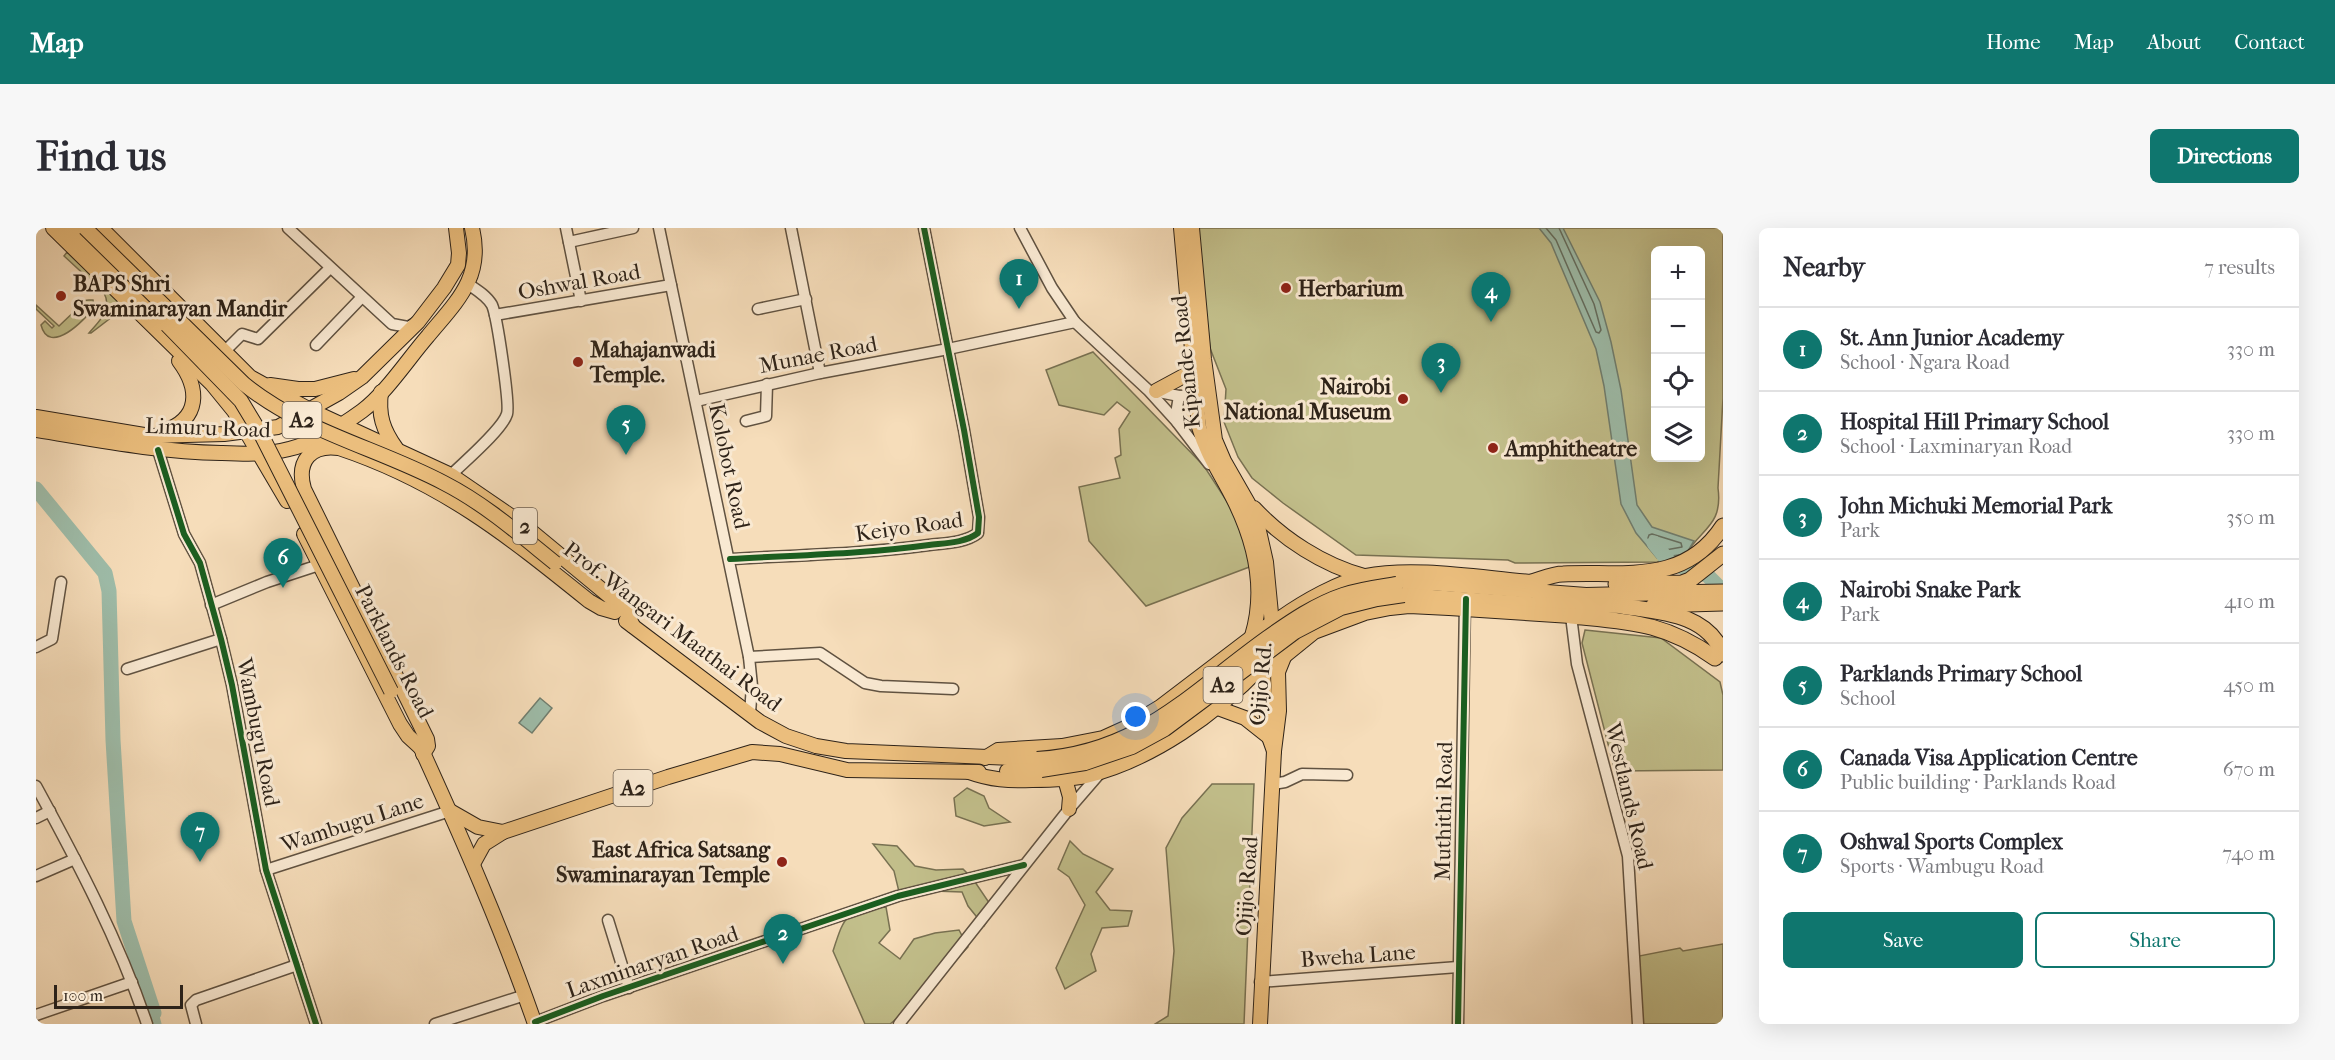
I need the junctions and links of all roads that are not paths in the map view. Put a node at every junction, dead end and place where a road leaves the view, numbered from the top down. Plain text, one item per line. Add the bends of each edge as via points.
1 (53, 228) edge
2 (69, 228) edge
3 (85, 228) edge
4 (101, 228) edge
5 (288, 228) edge
6 (456, 228) edge
7 (472, 228) edge
8 (566, 228) edge
9 (633, 228) edge
10 (659, 228) edge
11 (791, 228) edge
12 (924, 228) edge
13 (1020, 228) edge
14 (1181, 228) edge
15 (1192, 228) edge
16 (569, 242) junction
17 (330, 268) junction
18 (468, 284) junction
19 (671, 285) junction
20 (362, 297) junction
21 (806, 298) junction
22 (580, 302) junction
23 (758, 309) dead end
24 (495, 315) junction
25 (418, 322) junction
26 (1075, 322) junction
27 (392, 324) junction
28 (153, 326) junction
29 (316, 345) dead end
30 (393, 348) junction
31 (948, 349) junction
32 (226, 350) junction
33 (1194, 371) junction
34 (820, 373) junction
35 (362, 377) junction
36 (260, 383) junction
37 (767, 384) junction
38 (1152, 390) junction
39 (381, 392) junction
40 (1202, 395) junction
41 (1179, 396) junction
42 (696, 401) junction
43 (310, 410) junction
44 (36, 417) edge
45 (746, 421) dead end
46 (1177, 422) junction
47 (341, 424) junction
48 (36, 430) edge
49 (248, 432) junction
50 (150, 436) junction
51 (158, 450) junction
52 (398, 451) junction
53 (261, 454) junction
54 (451, 475) junction
55 (1220, 478) junction
56 (1248, 503) junction
57 (1723, 526) edge
58 (1712, 556) edge
59 (730, 559) junction
60 (319, 565) junction
61 (1437, 574) junction
62 (1364, 576) junction
63 (61, 582) dead end
64 (1532, 582) junction
65 (1485, 588) junction
66 (1401, 590) junction
67 (1723, 592) edge
68 (1668, 599) junction
69 (1723, 603) edge
70 (1465, 604) junction
71 (211, 605) junction
72 (1622, 606) junction
73 (615, 612) junction
74 (1570, 616) junction
75 (1272, 624) junction
76 (633, 626) junction
77 (1252, 637) junction
78 (221, 639) junction
79 (36, 647) edge
80 (1286, 655) junction
81 (1719, 656) edge
82 (749, 657) junction
83 (1262, 666) junction
84 (127, 669) dead end
85 (953, 689) dead end
86 (1215, 707) junction
87 (750, 713) junction
88 (1269, 737) junction
89 (422, 751) junction
90 (1274, 751) junction
91 (985, 758) junction
92 (1039, 765) junction
93 (969, 772) junction
94 (1101, 772) junction
95 (1347, 775) dead end
96 (1065, 779) junction
97 (1274, 784) junction
98 (36, 786) edge
99 (1069, 809) junction
100 (50, 811) junction
101 (450, 811) junction
102 (36, 818) edge
103 (503, 832) junction
104 (75, 859) junction
105 (473, 864) junction
106 (1024, 865) junction
107 (266, 870) junction
108 (36, 876) edge
109 (608, 920) dead end
110 (297, 965) junction
111 (1458, 967) junction
112 (132, 982) junction
113 (1260, 982) junction
114 (628, 988) junction
115 (525, 995) junction
116 (36, 1015) edge
117 (535, 1023) edge
118 (147, 1024) edge
119 (196, 1024) edge
120 (316, 1024) edge
121 (435, 1024) edge
122 (899, 1024) edge
123 (1260, 1024) edge
124 (1458, 1024) edge
125 (1638, 1024) edge

1 - 28 main road
2 - 89 main road, Parklands Road / A2, bridge via 241,401
3 - 73 main road, Prof. Wangari Maathai Road / A2, bridge via 259,396 287,414 444,483 497,516
4 - 32 main road, 2
5 - 17 street
6 - 25 main road, Limuru Road via 458,265
7 - 18 main road, Limuru Road via 475,262
8 - 16 street
9 - 16 street
10 - 19 street, Kolobot Road
11 - 21 street
12 - 31 street
13 - 26 street
14 - 33 main road, Kipande Road
15 - 40 main road, Kipande Road
16 - 22 street
17 - 20 street
17 - 32 street via 258,339 242,334
18 - 24 street via 489,301
18 - 39 main road, Limuru Road
19 - 22 street, Oshwal Road
19 - 42 street, Kolobot Road
20 - 27 street
20 - 29 street
21 - 23 street
21 - 34 street
22 - 24 street, Oshwal Road
24 - 54 street via 508,392 507,414
25 - 27 street via 408,327
25 - 30 main road, Limuru Road
26 - 31 street, Munae Road
26 - 38 street
27 - 30 street via 396,340
28 - 49 main road via 212,384
28 - 50 main road via 189,375 193,395 186,418 178,426
30 - 35 main road, Limuru Road
31 - 34 street, Munae Road
31 - 59 street, Keiyo Road via 979,518 978,533 957,542 890,551
32 - 36 main road, 2
33 - 38 main road
33 - 40 main road, Kipande Road
34 - 37 street, Munae Road
35 - 36 main road via 315,389
35 - 43 main road, Limuru Road
36 - 43 main road, 2
37 - 42 street, Munae Road
37 - 45 street via 766,416
38 - 41 street
38 - 46 street
39 - 47 main road, Limuru Road via 363,411
39 - 52 main road via 381,424
40 - 41 street
40 - 55 main road, Kipande Road via 1199,427
40 - 56 main road, Kipande Road via 1215,440
41 - 46 street
42 - 59 street, Kolobot Road
43 - 47 main road, 2
43 - 49 main road, Limuru Road via 278,427
44 - 50 main road, Limuru Road
46 - 55 street
47 - 52 main road, 2
47 - 53 main road, Limuru Road via 304,445
48 - 51 main road, Limuru Road
49 - 50 main road, Limuru Road
49 - 53 main road
51 - 53 main road, Limuru Road
51 - 71 street, Wambugu Road via 184,534 200,563
52 - 54 main road, 2
53 - 60 main road
54 - 76 main road, 2 via 513,516 572,564 625,609
55 - 77 main road, Ojijo Rd. via 1238,509 1254,552 1259,615
56 - 62 main road via 1312,554
56 - 75 main road, Kipande Road via 1263,543
57 - 58 highway
58 - 64 highway via 1676,567 1628,574 1560,574
58 - 64 highway via 1690,580 1673,583
59 - 82 street, Kolobot Road
60 - 71 street
60 - 89 main road via 400,724
61 - 62 main road
61 - 64 main road
61 - 65 main road via 1442,578 1480,582
62 - 75 main road via 1298,606
63 - 79 street via 52,639
65 - 66 main road, Prof. Wangari Maathai Road / A2 via 1430,583
65 - 68 main road, Prof. Wangari Maathai Road / A2
66 - 70 main road, Prof. Wangari Maathai Road / A2
66 - 92 main road, Prof. Wangari Maathai Road / A2, bridge via 1343,595 1302,615 1131,736
67 - 68 highway
68 - 69 highway
68 - 72 highway
70 - 72 main road, Prof. Wangari Maathai Road / A2
70 - 74 main road, Prof. Wangari Maathai Road
70 - 80 main road, Prof. Wangari Maathai Road via 1408,606 1365,613 1314,632
70 - 111 street, Muthithi Road
71 - 78 street, Wambugu Road
72 - 81 highway via 1687,618 1716,639
73 - 76 main road, Prof. Wangari Maathai Road / A2
73 - 89 main road via 589,601 490,523 423,482 339,448 327,446 308,456 300,477 304,489 427,739 428,746
74 - 81 highway via 1649,625
74 - 125 street, Westlands Road via 1577,664 1628,856
75 - 77 main road
75 - 80 main road, Ojijo Rd. via 1284,632 1288,642
76 - 87 main road, Prof. Wangari Maathai Road / A2
77 - 83 main road, Ojijo Rd. via 1248,655
77 - 91 main road, Prof. Wangari Maathai Road via 1160,707 1103,738 1062,746 998,750
78 - 84 street
78 - 107 street, Wambugu Road
80 - 83 main road via 1272,666
80 - 90 main road, Ojijo Rd. via 1278,672
82 - 85 street via 820,653 865,683
82 - 87 street, Kolobot Road
83 - 86 main road, Prof. Wangari Maathai Road
83 - 88 main road, Ojijo Rd.
86 - 88 main road via 1245,718
86 - 94 main road, Prof. Wangari Maathai Road via 1152,749
87 - 91 main road, Prof. Wangari Maathai Road / A2 via 786,736 816,746
88 - 90 main road, Ojijo Rd.
89 - 101 main road, Parklands Road / A2
90 - 97 main road, Ojijo Road
91 - 92 main road, Prof. Wangari Maathai Road / A2
92 - 93 main road, Prof. Wangari Maathai Road / A2
93 - 96 main road, Prof. Wangari Maathai Road via 999,781
93 - 103 main road, Prof. Wangari Maathai Road / A2 via 847,770 765,751 752,752
94 - 96 main road, Prof. Wangari Maathai Road
94 - 99 street
95 - 97 street via 1302,774
96 - 99 main road
97 - 113 main road, Ojijo Road
98 - 100 street
99 - 106 street
100 - 102 street
100 - 104 street
101 - 103 main road via 470,824
101 - 105 main road, Parklands Road
101 - 107 street, Wambugu Lane
103 - 105 main road via 484,844
104 - 108 street
104 - 112 street
105 - 115 main road, Parklands Road
106 - 114 street, Laxminaryan Road via 898,896
106 - 122 street
107 - 110 street, Wambugu Road
109 - 114 street
110 - 119 street via 193,1002
110 - 120 street, Wambugu Road
111 - 113 street, Bweha Lane
111 - 124 street, Muthithi Road
112 - 116 street
112 - 118 street
113 - 123 main road, Ojijo Road
114 - 117 street, Laxminaryan Road
115 - 117 main road, Parklands Road
115 - 121 street

